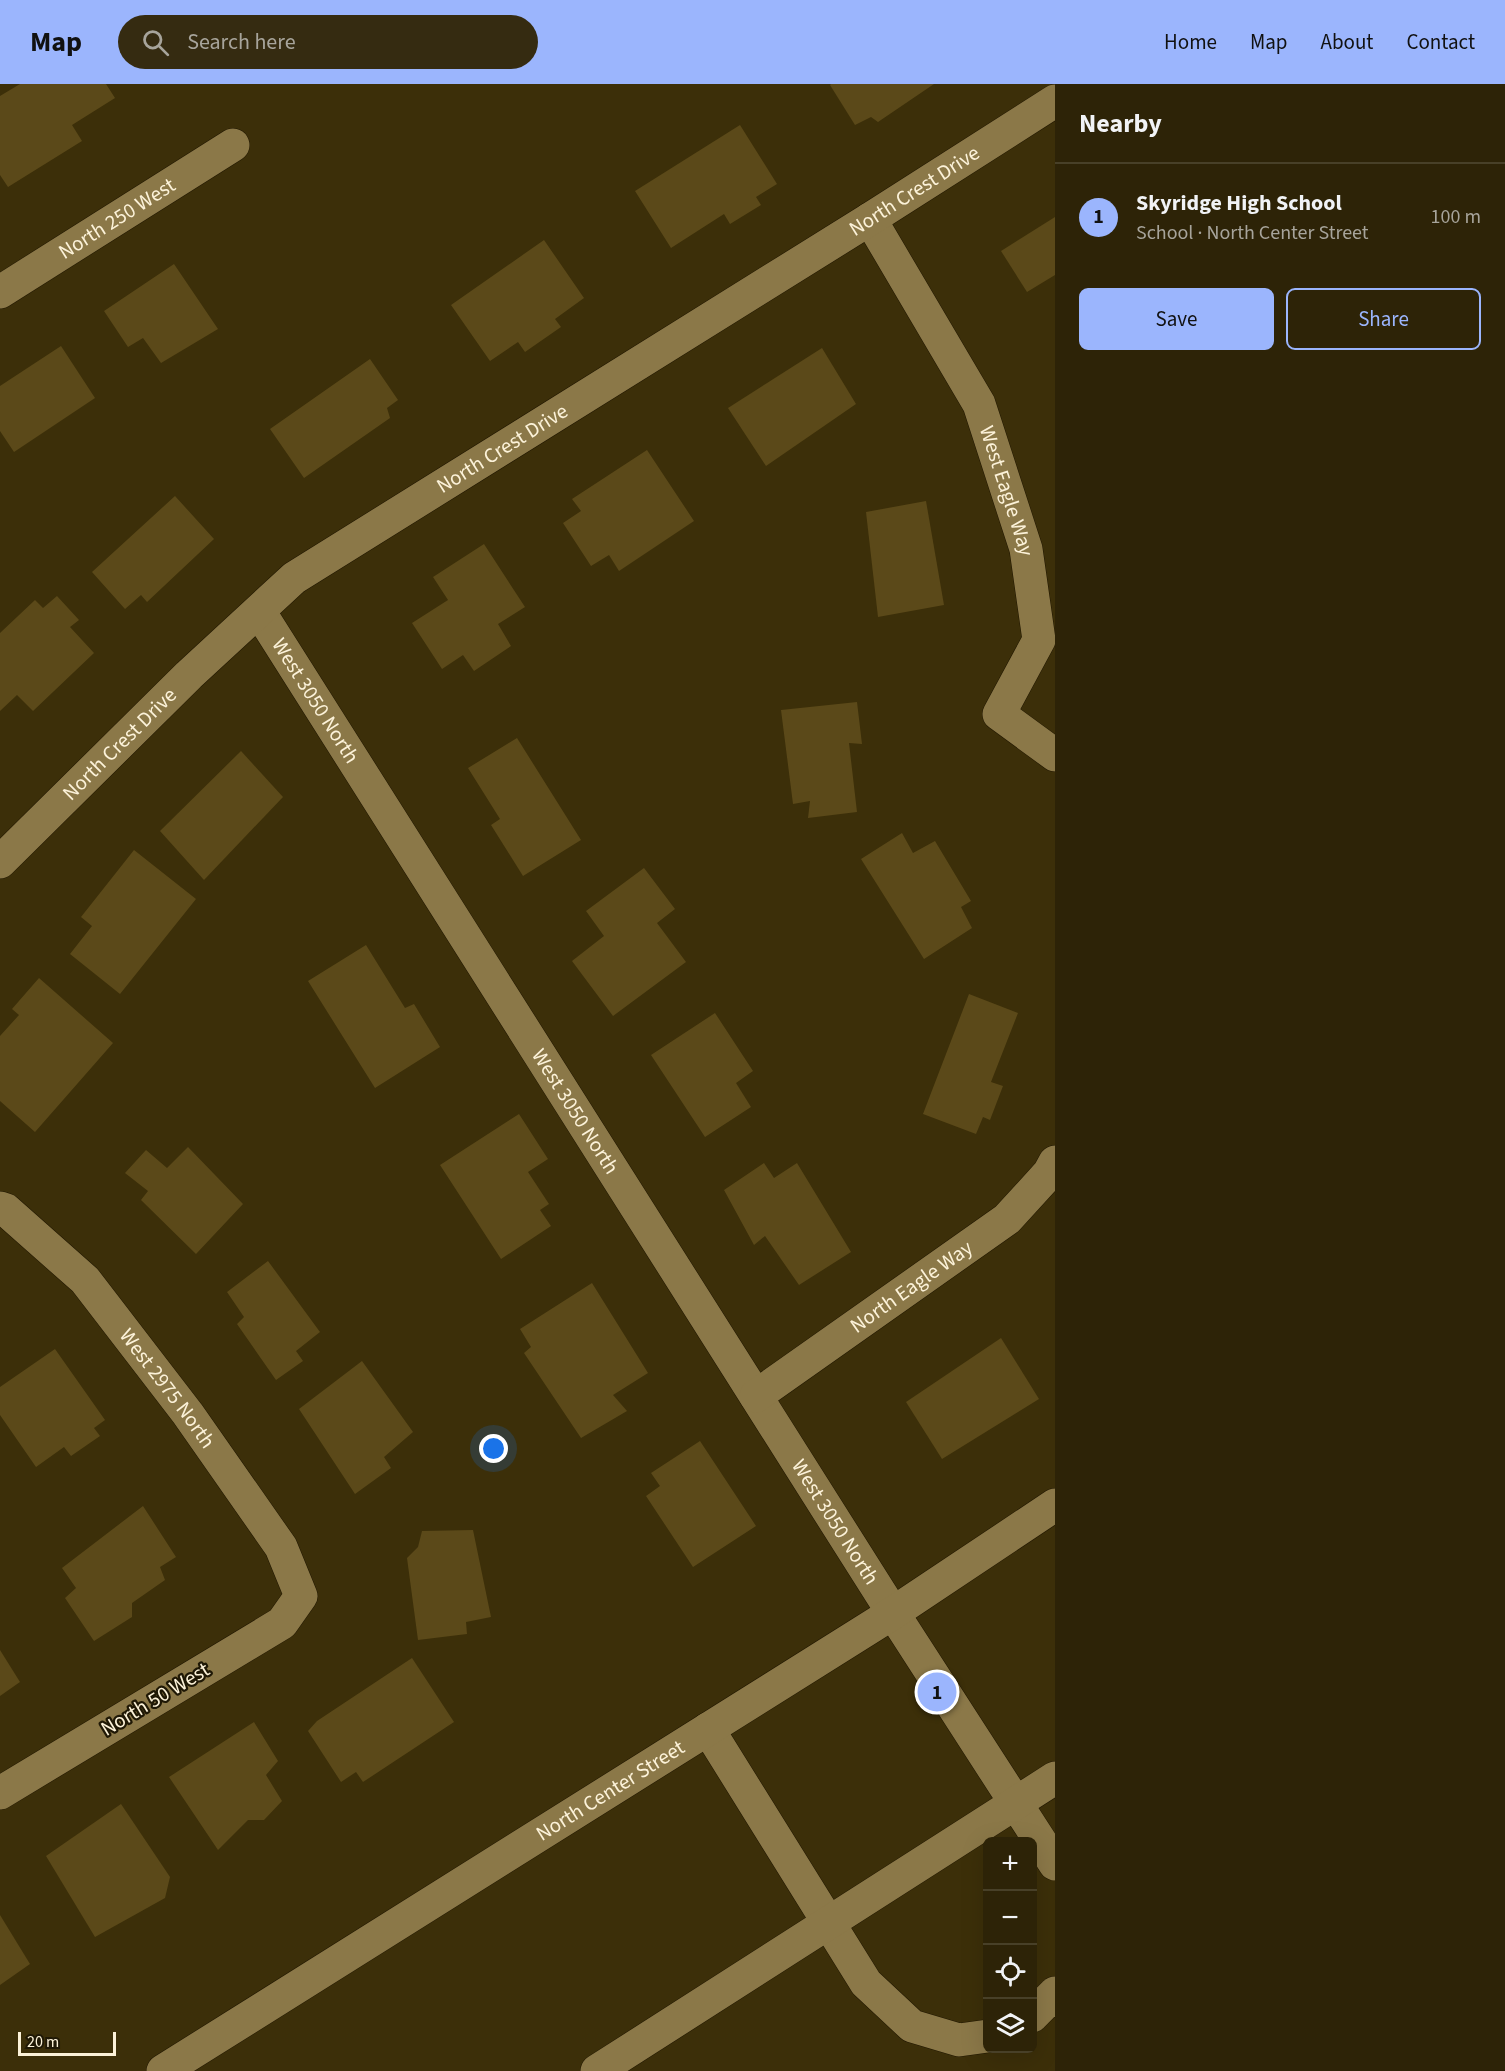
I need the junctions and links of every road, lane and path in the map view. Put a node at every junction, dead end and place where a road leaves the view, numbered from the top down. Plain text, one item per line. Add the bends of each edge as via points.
1 (1055, 100) edge
2 (233, 145) dead end
3 (870, 219) junction
4 (0, 292) edge
5 (259, 611) junction
6 (1055, 755) edge
7 (0, 862) edge
8 (1055, 1162) edge
9 (0, 1208) edge
10 (756, 1396) junction
11 (1055, 1505) edge
12 (301, 1596) joint
13 (893, 1613) junction
14 (708, 1729) junction
15 (1055, 1778) edge
16 (0, 1793) edge
17 (1016, 1803) junction
18 (1055, 1864) edge
19 (829, 1923) junction
20 (1055, 1993) edge
21 (1037, 2011) edge
22 (983, 2037) edge
23 (163, 2071) edge
24 (597, 2071) edge

1 - 3 street, North Crest Drive
2 - 4 street, North 250 West
3 - 5 street, North Crest Drive via 294,578
3 - 6 street, West Eagle Way via 979,404 1026,549 1039,640 999,714
5 - 7 street, North Crest Drive
5 - 10 street, West 3050 North
8 - 10 street, North Eagle Way via 1007,1219
9 - 12 street, West 2975 North via 85,1280 188,1414 281,1547
10 - 13 street, West 3050 North
11 - 13 street, North Center Street
12 - 16 street, North 50 West via 282,1623
13 - 14 street, North Center Street
13 - 17 street, West 3050 North
14 - 19 street
14 - 23 street, North Center Street
15 - 17 street
17 - 18 street, West 3050 North
17 - 19 street
19 - 22 street via 867,1983 912,2026 959,2040
19 - 24 street
20 - 21 street

